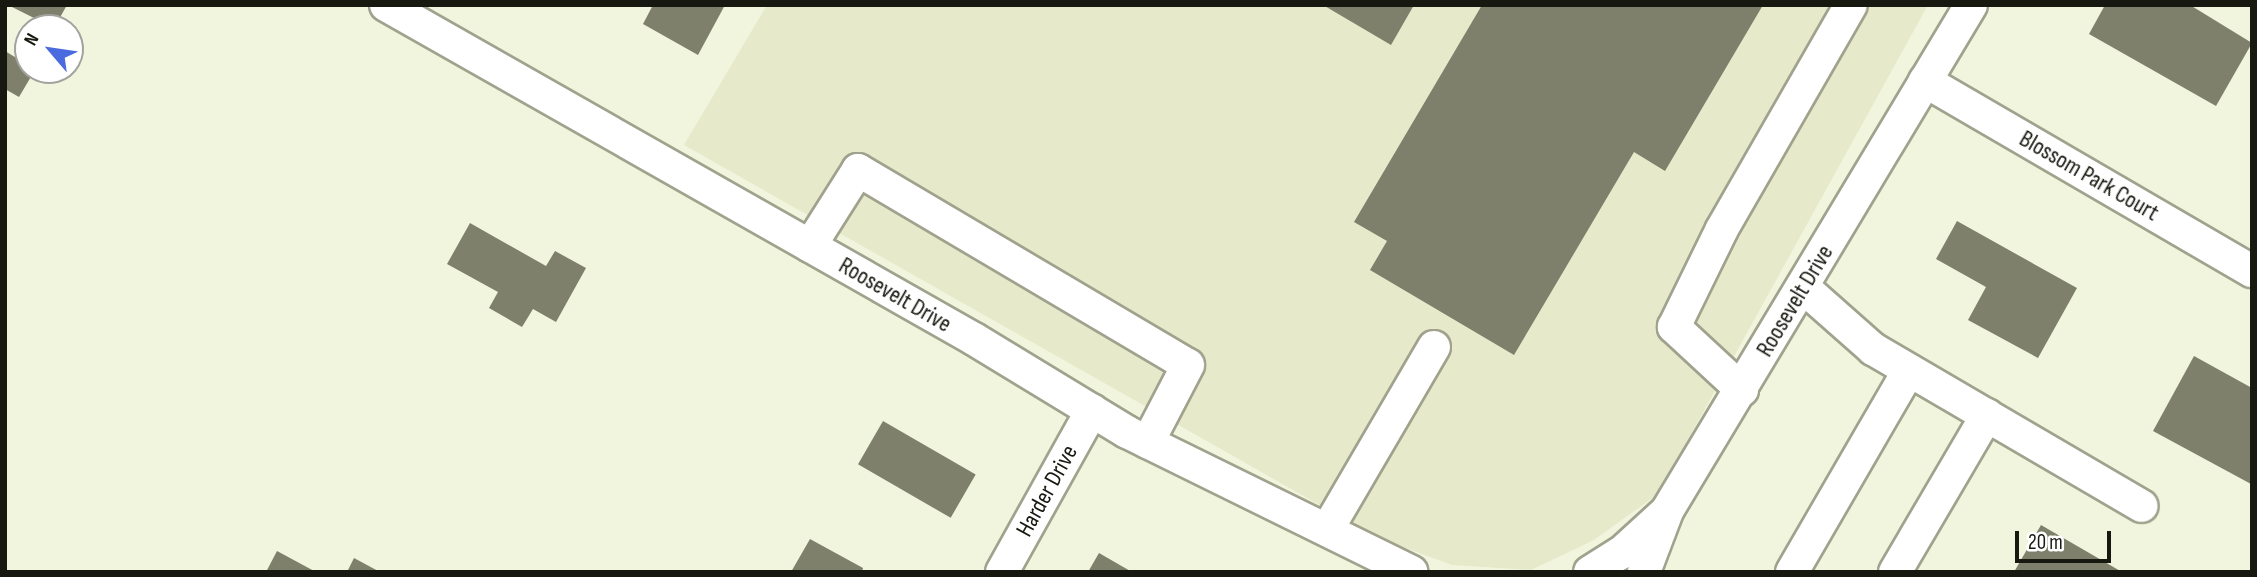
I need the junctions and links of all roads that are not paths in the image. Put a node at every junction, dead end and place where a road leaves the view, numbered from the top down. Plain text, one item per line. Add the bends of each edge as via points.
1 (386, 5) edge
2 (1851, 5) edge
3 (1971, 5) edge
4 (1925, 81) junction
5 (810, 246) junction
6 (2252, 271) edge
7 (1803, 287) junction
8 (1434, 347) dead end
9 (1909, 370) junction
10 (1742, 390) junction
11 (1092, 410) junction
12 (1987, 415) junction
13 (1148, 442) junction
14 (2142, 506) dead end
15 (1667, 511) junction
16 (1327, 530) junction
17 (1002, 572) edge
18 (1411, 572) edge
19 (1590, 572) edge
20 (1644, 572) edge
21 (1792, 572) edge
22 (1895, 572) edge

1 - 5 street, Roosevelt Drive
2 - 10 street via 1722,229 1674,327
3 - 4 street, Roosevelt Drive
4 - 6 street, Blossom Park Court
4 - 7 street, Roosevelt Drive
5 - 11 street, Roosevelt Drive
5 - 13 street via 858,170 1188,365
7 - 9 street via 1873,349
7 - 10 street, Roosevelt Drive
8 - 16 street
9 - 12 street
9 - 21 street
10 - 15 street, Roosevelt Drive
11 - 13 street, Roosevelt Drive
11 - 17 street, Harder Drive
12 - 14 street
12 - 22 street
13 - 16 street, Roosevelt Drive
15 - 19 street, Roosevelt Drive via 1621,553
15 - 20 street
16 - 18 street, Roosevelt Drive

